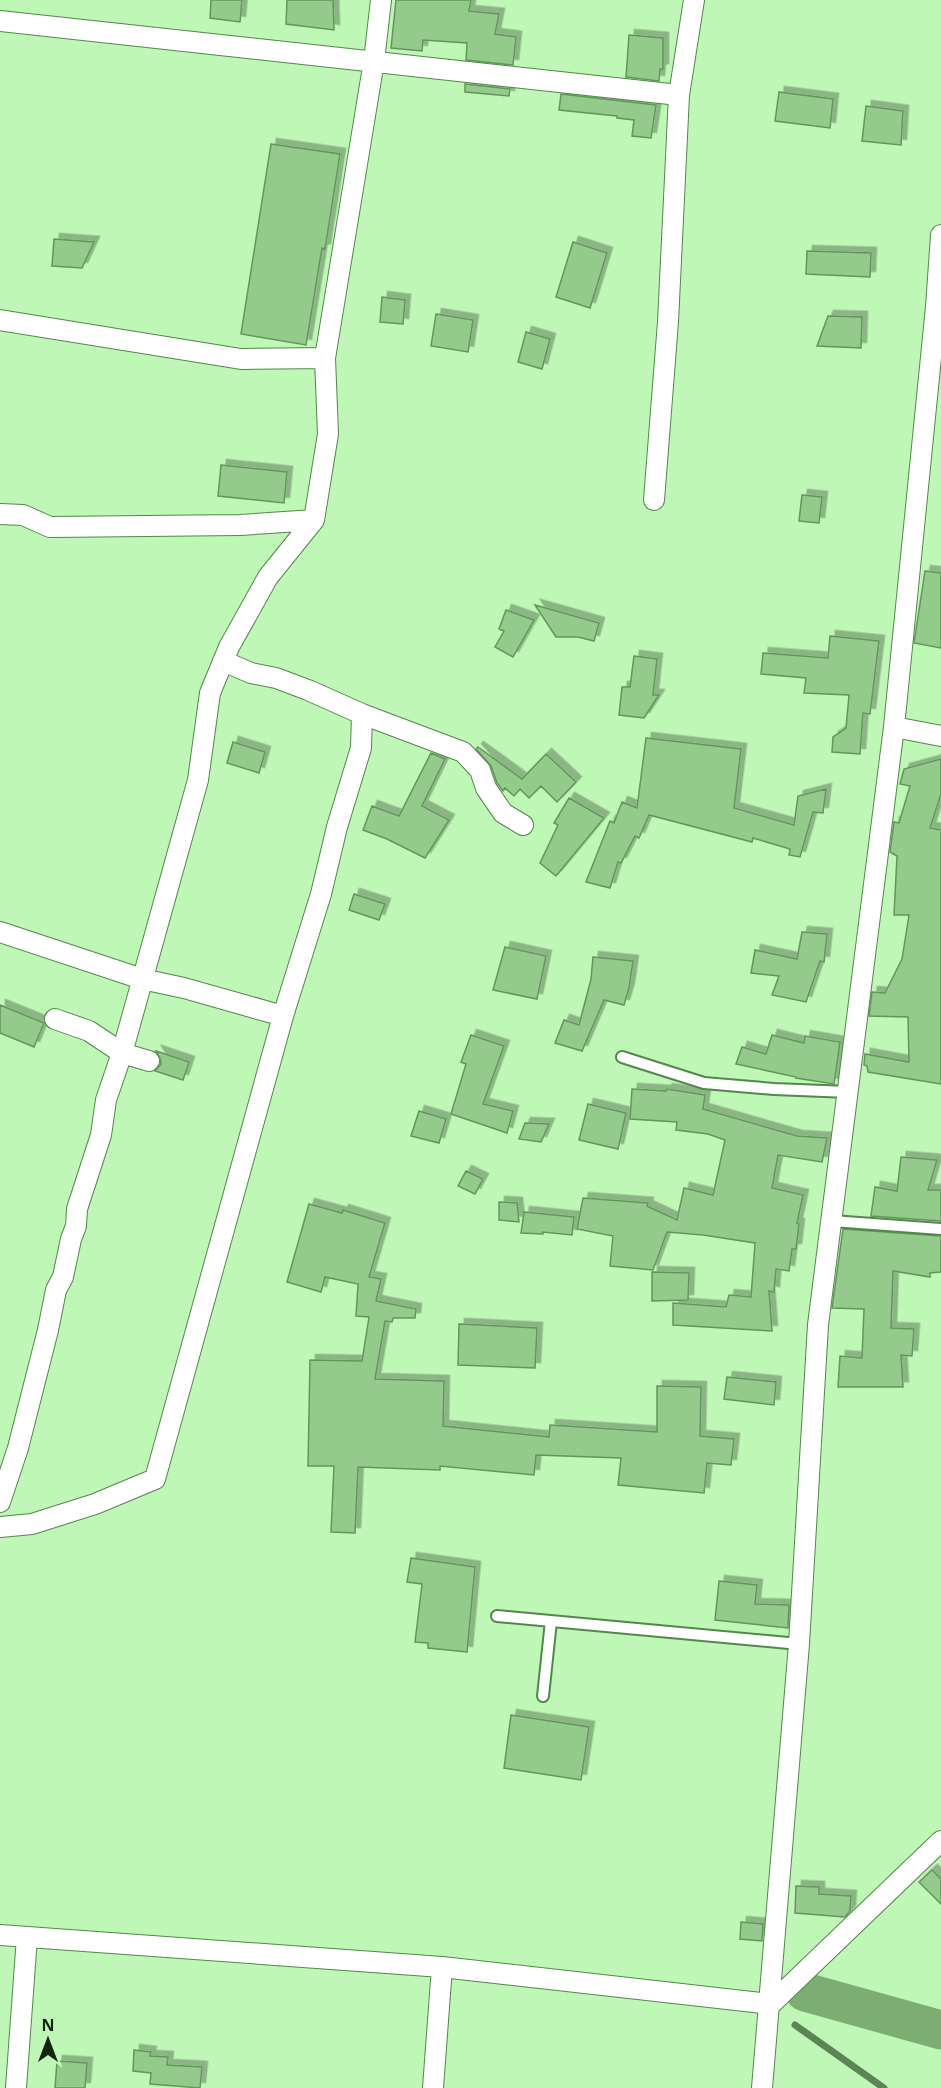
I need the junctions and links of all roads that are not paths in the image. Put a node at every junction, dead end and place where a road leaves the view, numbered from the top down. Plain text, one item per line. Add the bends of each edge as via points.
1 (381, 0) edge
2 (694, 0) edge
3 (0, 21) edge
4 (374, 61) junction
5 (679, 95) junction
6 (941, 235) edge
7 (0, 320) edge
8 (325, 358) junction
9 (654, 500) dead end
10 (0, 514) edge
11 (314, 520) junction
12 (224, 661) junction
13 (362, 714) junction
14 (894, 727) junction
15 (941, 736) edge
16 (523, 825) dead end
17 (0, 932) edge
18 (142, 979) junction
19 (283, 1016) junction
20 (55, 1019) dead end
21 (122, 1053) junction
22 (622, 1057) dead end
23 (148, 1061) dead end
24 (849, 1092) junction
25 (832, 1221) junction
26 (941, 1229) edge
27 (0, 1502) edge
28 (0, 1527) edge
29 (497, 1616) dead end
30 (550, 1621) junction
31 (800, 1644) junction
32 (543, 1696) dead end
33 (941, 1841) edge
34 (0, 1935) edge
35 (27, 1937) junction
36 (442, 1967) junction
37 (771, 2004) junction
38 (16, 2088) edge
39 (433, 2088) edge
40 (762, 2088) edge

1 - 4 street
2 - 5 street
3 - 4 street
4 - 5 street
4 - 8 street
5 - 9 street
6 - 14 street
7 - 8 street via 242,359
8 - 11 street via 328,434
10 - 11 street via 23,515 50,527 240,525
11 - 12 street via 268,577
12 - 13 street via 308,690
12 - 18 street via 210,693 198,780
13 - 16 street via 463,752 480,770 486,788 503,813
13 - 19 street via 361,748
14 - 15 street
14 - 24 street
17 - 18 street
18 - 19 street
18 - 21 street
19 - 28 street via 155,1479 32,1524
20 - 21 street via 89,1031
21 - 23 street
21 - 27 street via 77,1209 76,1226 56,1290 18,1448
22 - 24 lane via 704,1083
24 - 25 street
25 - 26 lane
25 - 31 street via 818,1325
29 - 30 lane
30 - 31 lane
30 - 32 lane
31 - 37 street
33 - 37 street
34 - 35 street
35 - 36 street
35 - 38 street
36 - 37 street
36 - 39 street
37 - 40 street

